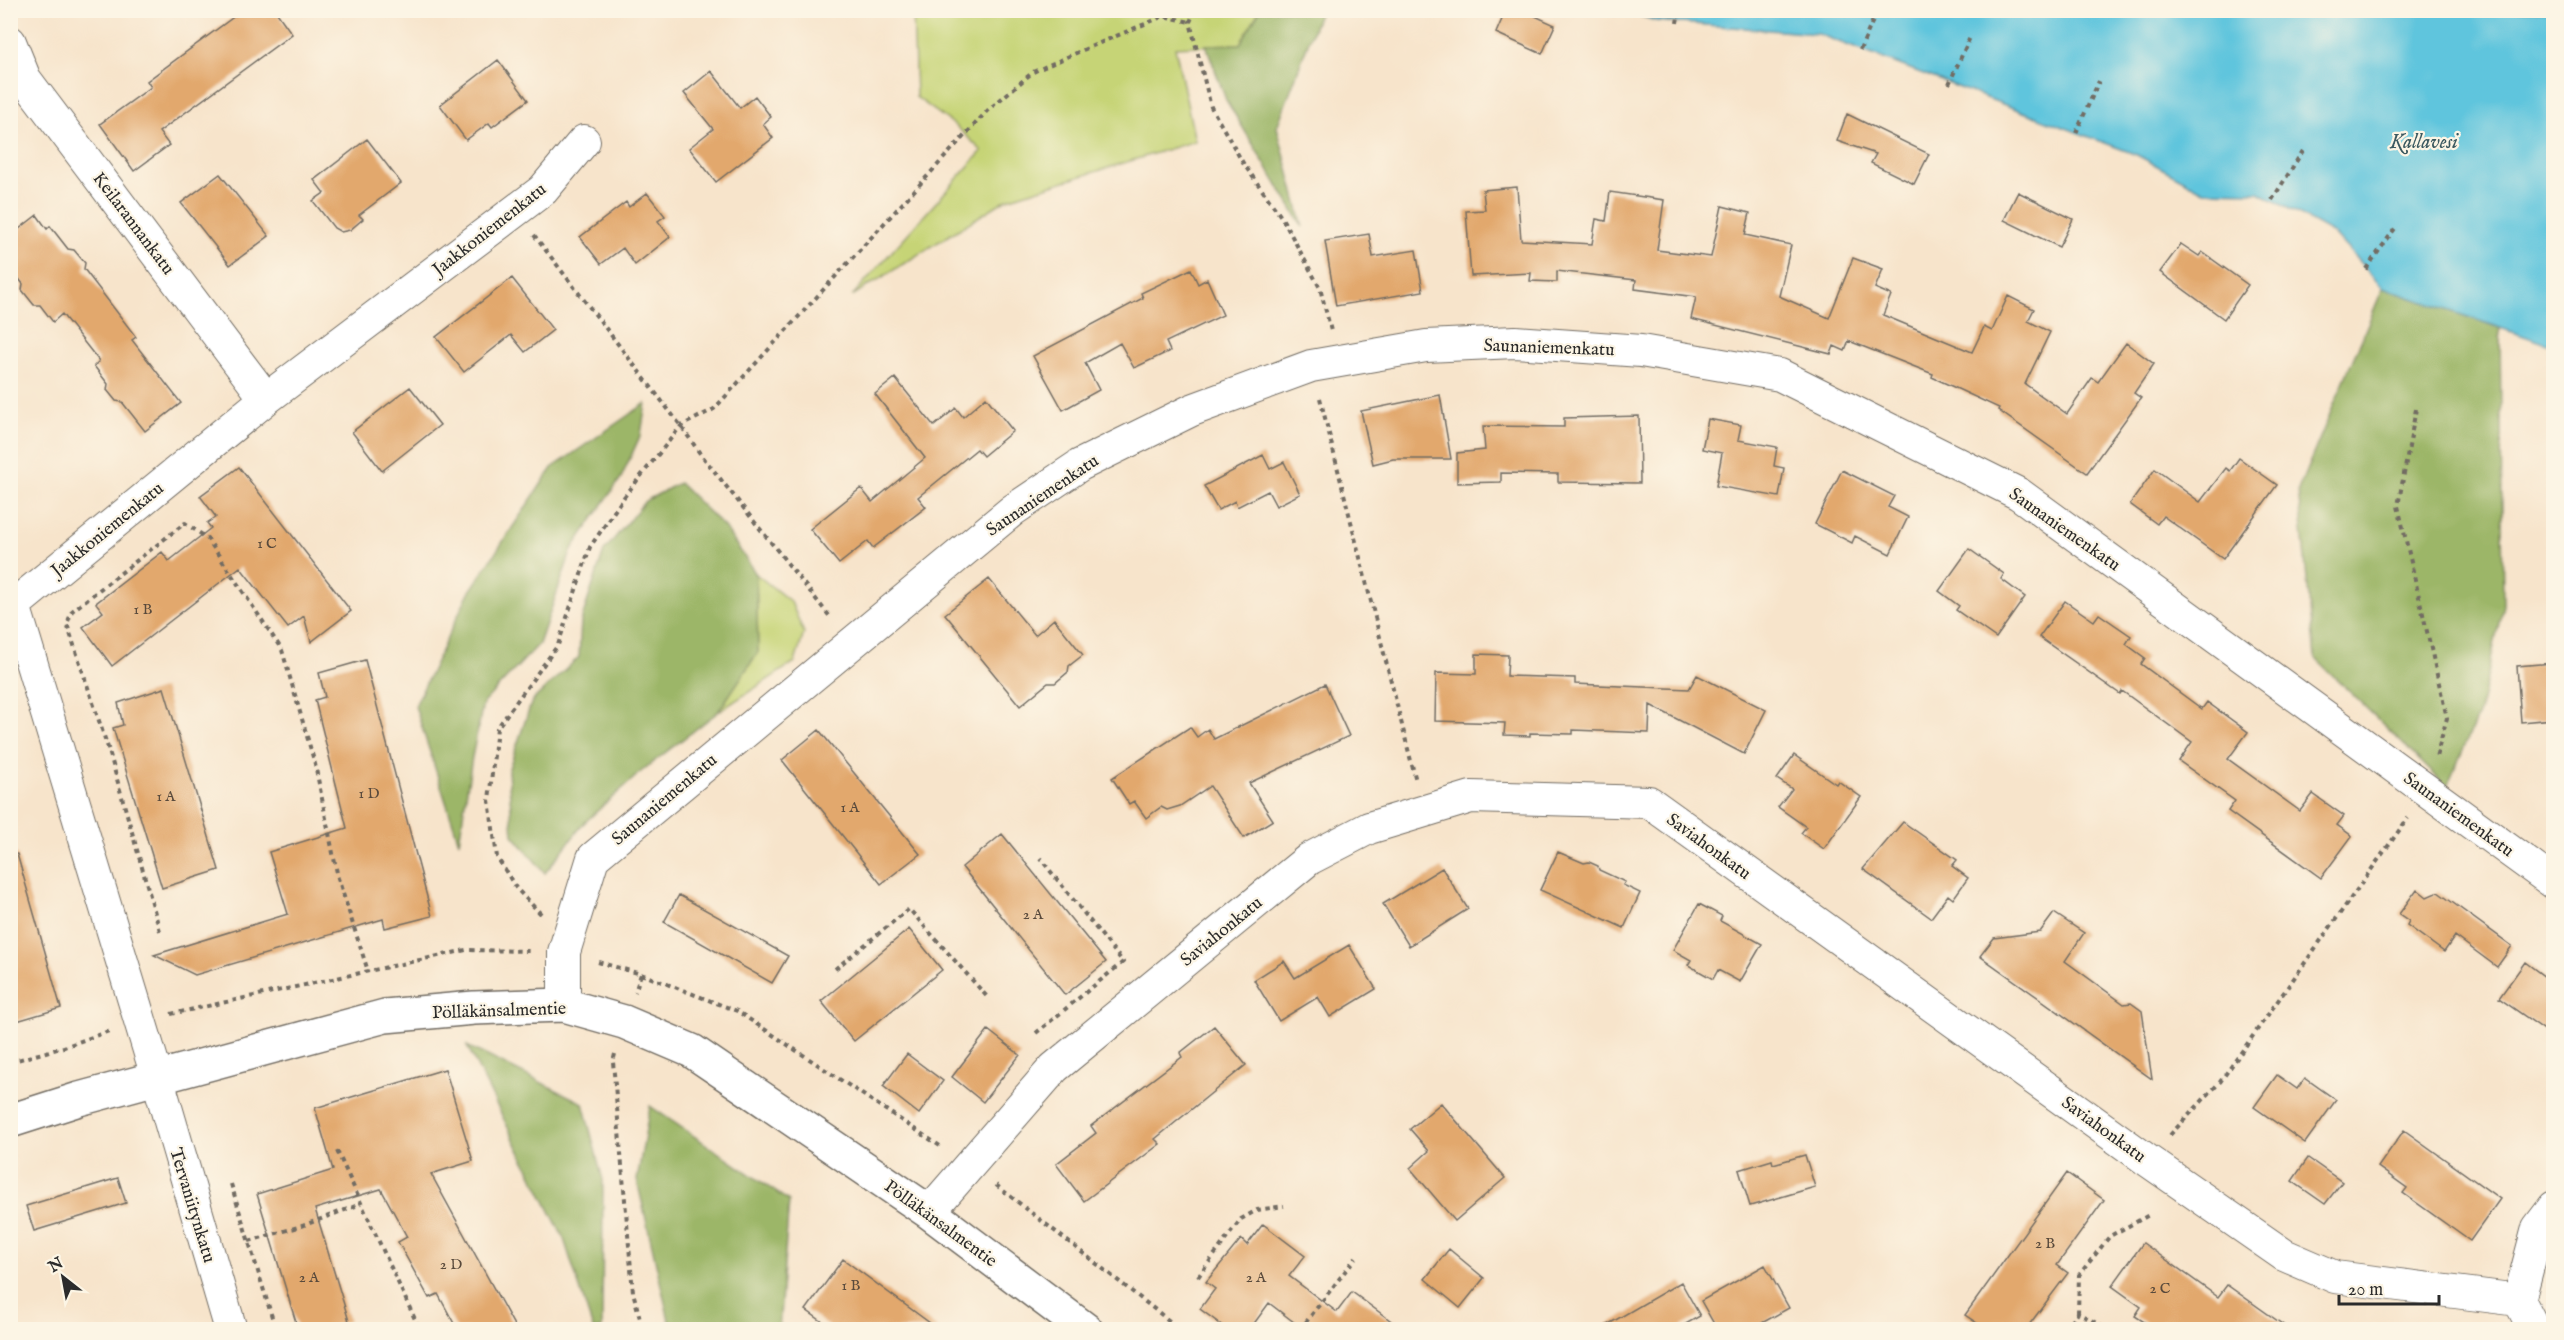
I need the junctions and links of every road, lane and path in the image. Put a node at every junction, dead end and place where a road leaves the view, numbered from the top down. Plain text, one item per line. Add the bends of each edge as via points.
1 (1195, 10) edge
2 (1679, 10) edge
3 (1874, 18) dead end
4 (1190, 22) junction
5 (1677, 23) dead end
6 (1971, 35) dead end
7 (10, 42) edge
8 (1860, 50) dead end
9 (2099, 81) dead end
10 (1949, 84) dead end
11 (2076, 133) dead end
12 (584, 141) dead end
13 (2304, 149) dead end
14 (2272, 200) dead end
15 (515, 211) junction
16 (2396, 227) dead end
17 (2366, 269) dead end
18 (1324, 364) junction
19 (266, 399) junction
20 (2416, 409) dead end
21 (681, 426) junction
22 (12, 605) edge
23 (851, 644) junction
24 (2427, 791) junction
25 (1424, 813) junction
26 (1040, 858) dead end
27 (2553, 884) edge
28 (573, 925) junction
29 (160, 930) dead end
30 (835, 969) dead end
31 (368, 972) dead end
32 (641, 974) dead end
33 (989, 999) dead end
34 (564, 1005) junction
35 (624, 1022) junction
36 (1036, 1033) dead end
37 (158, 1080) junction
38 (10, 1121) edge
39 (336, 1150) dead end
40 (2147, 1160) junction
41 (969, 1165) junction
42 (231, 1184) dead end
43 (362, 1204) junction
44 (1284, 1206) dead end
45 (2553, 1207) edge
46 (929, 1212) junction
47 (2149, 1215) dead end
48 (249, 1241) junction
49 (1356, 1257) dead end
50 (1197, 1277) dead end
51 (2519, 1300) junction
52 (2078, 1313) junction
53 (231, 1329) edge
54 (276, 1329) edge
55 (420, 1329) edge
56 (643, 1329) edge
57 (1086, 1329) edge
58 (1181, 1329) edge
59 (1300, 1329) edge
60 (2066, 1329) edge
61 (2109, 1329) edge
62 (2532, 1329) edge

1 - 4 path
2 - 5 path
3 - 8 path
4 - 18 path via 1211,107 1282,218 1320,288
4 - 21 path via 1164,16 1034,72 988,110 714,410
6 - 10 path
7 - 19 street, Keilarannankatu via 25,79
9 - 11 path
12 - 15 street, Jaakkoniemenkatu via 543,190
13 - 14 path
15 - 19 street, Jaakkoniemenkatu
15 - 21 path
16 - 17 path
18 - 23 street, Saunaniemenkatu via 1192,410 1080,465 1013,510
18 - 24 street, Saunaniemenkatu via 1426,346 1515,342 1641,351 1780,375 2019,494
18 - 25 path
19 - 22 street, Jaakkoniemenkatu
20 - 24 path via 2397,506 2447,718
21 - 23 path
21 - 28 path via 590,547 558,645 497,728 489,800 497,857 516,888 541,914
22 - 37 street, Jaakkoniemenkatu
23 - 28 street, Saunaniemenkatu via 593,858
24 - 27 street, Saunaniemenkatu
24 - 40 path via 2220,1082
25 - 40 street, Saviahonkatu via 1471,797 1649,802
25 - 41 street, Saviahonkatu via 1369,828 1310,859 1054,1068
26 - 36 path via 1123,962
28 - 34 street, Saunaniemenkatu via 564,952
29 - 31 path via 109,751 67,624 72,611 185,523 207,538 282,650 315,764 338,878
30 - 33 path via 909,909
32 - 41 path via 737,1011
34 - 35 street, Pölläkänsalmentie
34 - 37 street, Pölläkänsalmentie via 385,1016
35 - 46 street, Pölläkänsalmentie via 692,1051
35 - 56 path via 613,1062 633,1292
37 - 38 street, Pölläkänsalmentie
37 - 53 street, Tervaniitynkatu
39 - 43 path
40 - 51 street, Saviahonkatu via 2284,1255 2335,1277
41 - 46 street, Saviahonkatu
41 - 58 path
42 - 48 path
43 - 48 path
43 - 55 path
44 - 50 path via 1257,1210 1241,1219
45 - 51 street via 2538,1228
46 - 57 street, Pölläkänsalmentie
47 - 52 path via 2110,1236 2079,1275
48 - 54 path
49 - 59 path
51 - 62 street
52 - 60 path
52 - 61 path

